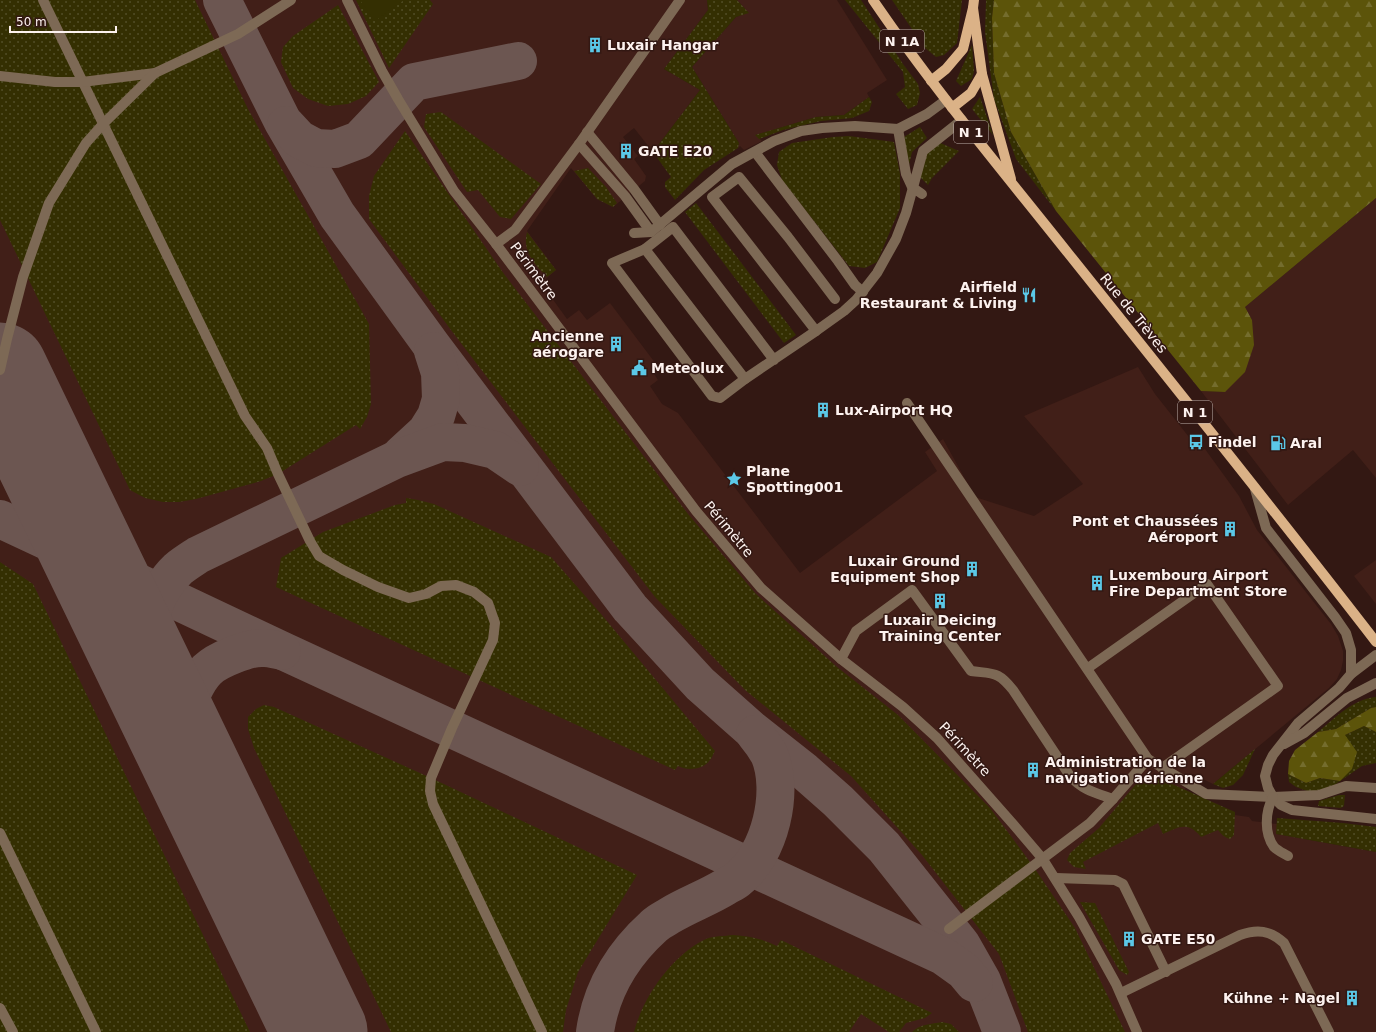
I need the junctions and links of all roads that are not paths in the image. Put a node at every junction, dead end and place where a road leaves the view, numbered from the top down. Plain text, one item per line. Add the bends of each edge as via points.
1 (43, 0) edge
2 (291, 0) edge
3 (347, 0) edge
4 (680, 0) edge
5 (873, 0) edge
6 (974, 4) edge
7 (155, 73) junction
8 (982, 74) junction
9 (0, 76) edge
10 (931, 81) junction
11 (82, 82) junction
12 (946, 100) junction
13 (952, 108) junction
14 (962, 120) junction
15 (103, 124) junction
16 (898, 129) junction
17 (587, 132) junction
18 (579, 144) junction
19 (755, 152) junction
20 (1012, 183) junction
21 (912, 187) junction
22 (922, 194) dead end
23 (660, 225) junction
24 (651, 232) junction
25 (634, 233) dead end
26 (496, 244) junction
27 (645, 249) junction
28 (863, 292) junction
29 (835, 299) dead end
30 (816, 331) junction
31 (774, 360) junction
32 (0, 370) edge
33 (745, 379) junction
34 (907, 403) dead end
35 (1255, 488) junction
36 (1376, 642) edge
37 (1376, 655) edge
38 (841, 658) junction
39 (1088, 668) junction
40 (1351, 674) junction
41 (1376, 683) edge
42 (1281, 746) junction
43 (1148, 759) junction
44 (1162, 768) junction
45 (1376, 788) edge
46 (1273, 797) junction
47 (1113, 799) junction
48 (1376, 819) edge
49 (0, 833) edge
50 (1288, 856) dead end
51 (1042, 858) junction
52 (1056, 878) junction
53 (949, 929) dead end
54 (1166, 972) junction
55 (1121, 993) junction
56 (0, 1008) edge
57 (13, 1032) edge
58 (96, 1032) edge
59 (542, 1032) edge
60 (1137, 1032) edge
61 (1330, 1032) edge

1 - 11 lane
2 - 7 lane via 238,34
3 - 26 lane, Périmètre via 382,71 454,192
4 - 17 lane
5 - 10 main road, Rue de Trèves / N 1A
6 - 8 main road, N 1
6 - 10 main road, N 1 via 962,49 946,69
7 - 11 lane
7 - 15 lane
8 - 13 main road, N 1 via 971,93
8 - 20 main road, N 1
9 - 11 lane
10 - 12 main road, Rue de Trèves / N 1
11 - 15 lane
12 - 13 main road, Rue de Trèves / N 1
12 - 16 lane via 928,114
13 - 14 main road, Rue de Trèves / N 1
14 - 20 main road, Rue de Trèves / N 1
14 - 21 lane via 923,151
15 - 32 lane via 86,143 49,203 23,277
15 - 59 lane via 245,416 267,448 303,528 319,556 342,570 409,598 426,594 441,586 456,585 474,592 488,603 495,622 493,640 431,778 430,792 433,804
16 - 19 lane via 855,126 801,131 774,141
16 - 21 lane via 906,174
17 - 18 lane
17 - 23 lane
18 - 24 lane via 625,196
18 - 26 lane via 515,230
19 - 23 lane via 732,164
19 - 28 lane
20 - 35 main road, Rue de Trèves / N 1
21 - 22 lane
21 - 28 lane via 896,239 877,274
23 - 24 lane
24 - 25 lane
26 - 38 lane, Périmètre via 696,511 761,588
27 - 31 lane via 673,227
27 - 33 lane
27 - 33 lane via 612,263 712,396 720,398
28 - 30 lane via 844,311
29 - 30 lane via 739,176 712,197
30 - 31 lane
31 - 33 lane
34 - 39 lane
35 - 36 main road, Rue de Trèves / N 1
35 - 40 lane via 1266,528 1346,633 1351,650
37 - 40 lane
38 - 47 lane via 856,631 912,590 971,672 992,674 1005,680 1077,784
38 - 51 lane, Périmètre via 903,707 937,738
39 - 43 lane
39 - 44 lane via 1207,584 1278,686
40 - 42 lane via 1339,688 1298,723
41 - 42 lane via 1347,698 1304,733
42 - 46 lane via 1268,764 1266,776
43 - 44 lane
43 - 47 lane
44 - 46 lane via 1206,794
45 - 46 lane via 1346,786 1319,794
46 - 48 lane via 1281,805 1292,810
46 - 50 lane via 1267,821 1270,838 1278,851
47 - 51 lane via 1090,823
49 - 58 lane
51 - 52 lane, Périmètre
51 - 53 lane
52 - 54 lane via 1115,880 1124,884
52 - 55 lane, Périmètre
54 - 55 lane
54 - 61 lane via 1250,931 1271,934 1284,943
55 - 60 lane, Périmètre
56 - 57 lane

